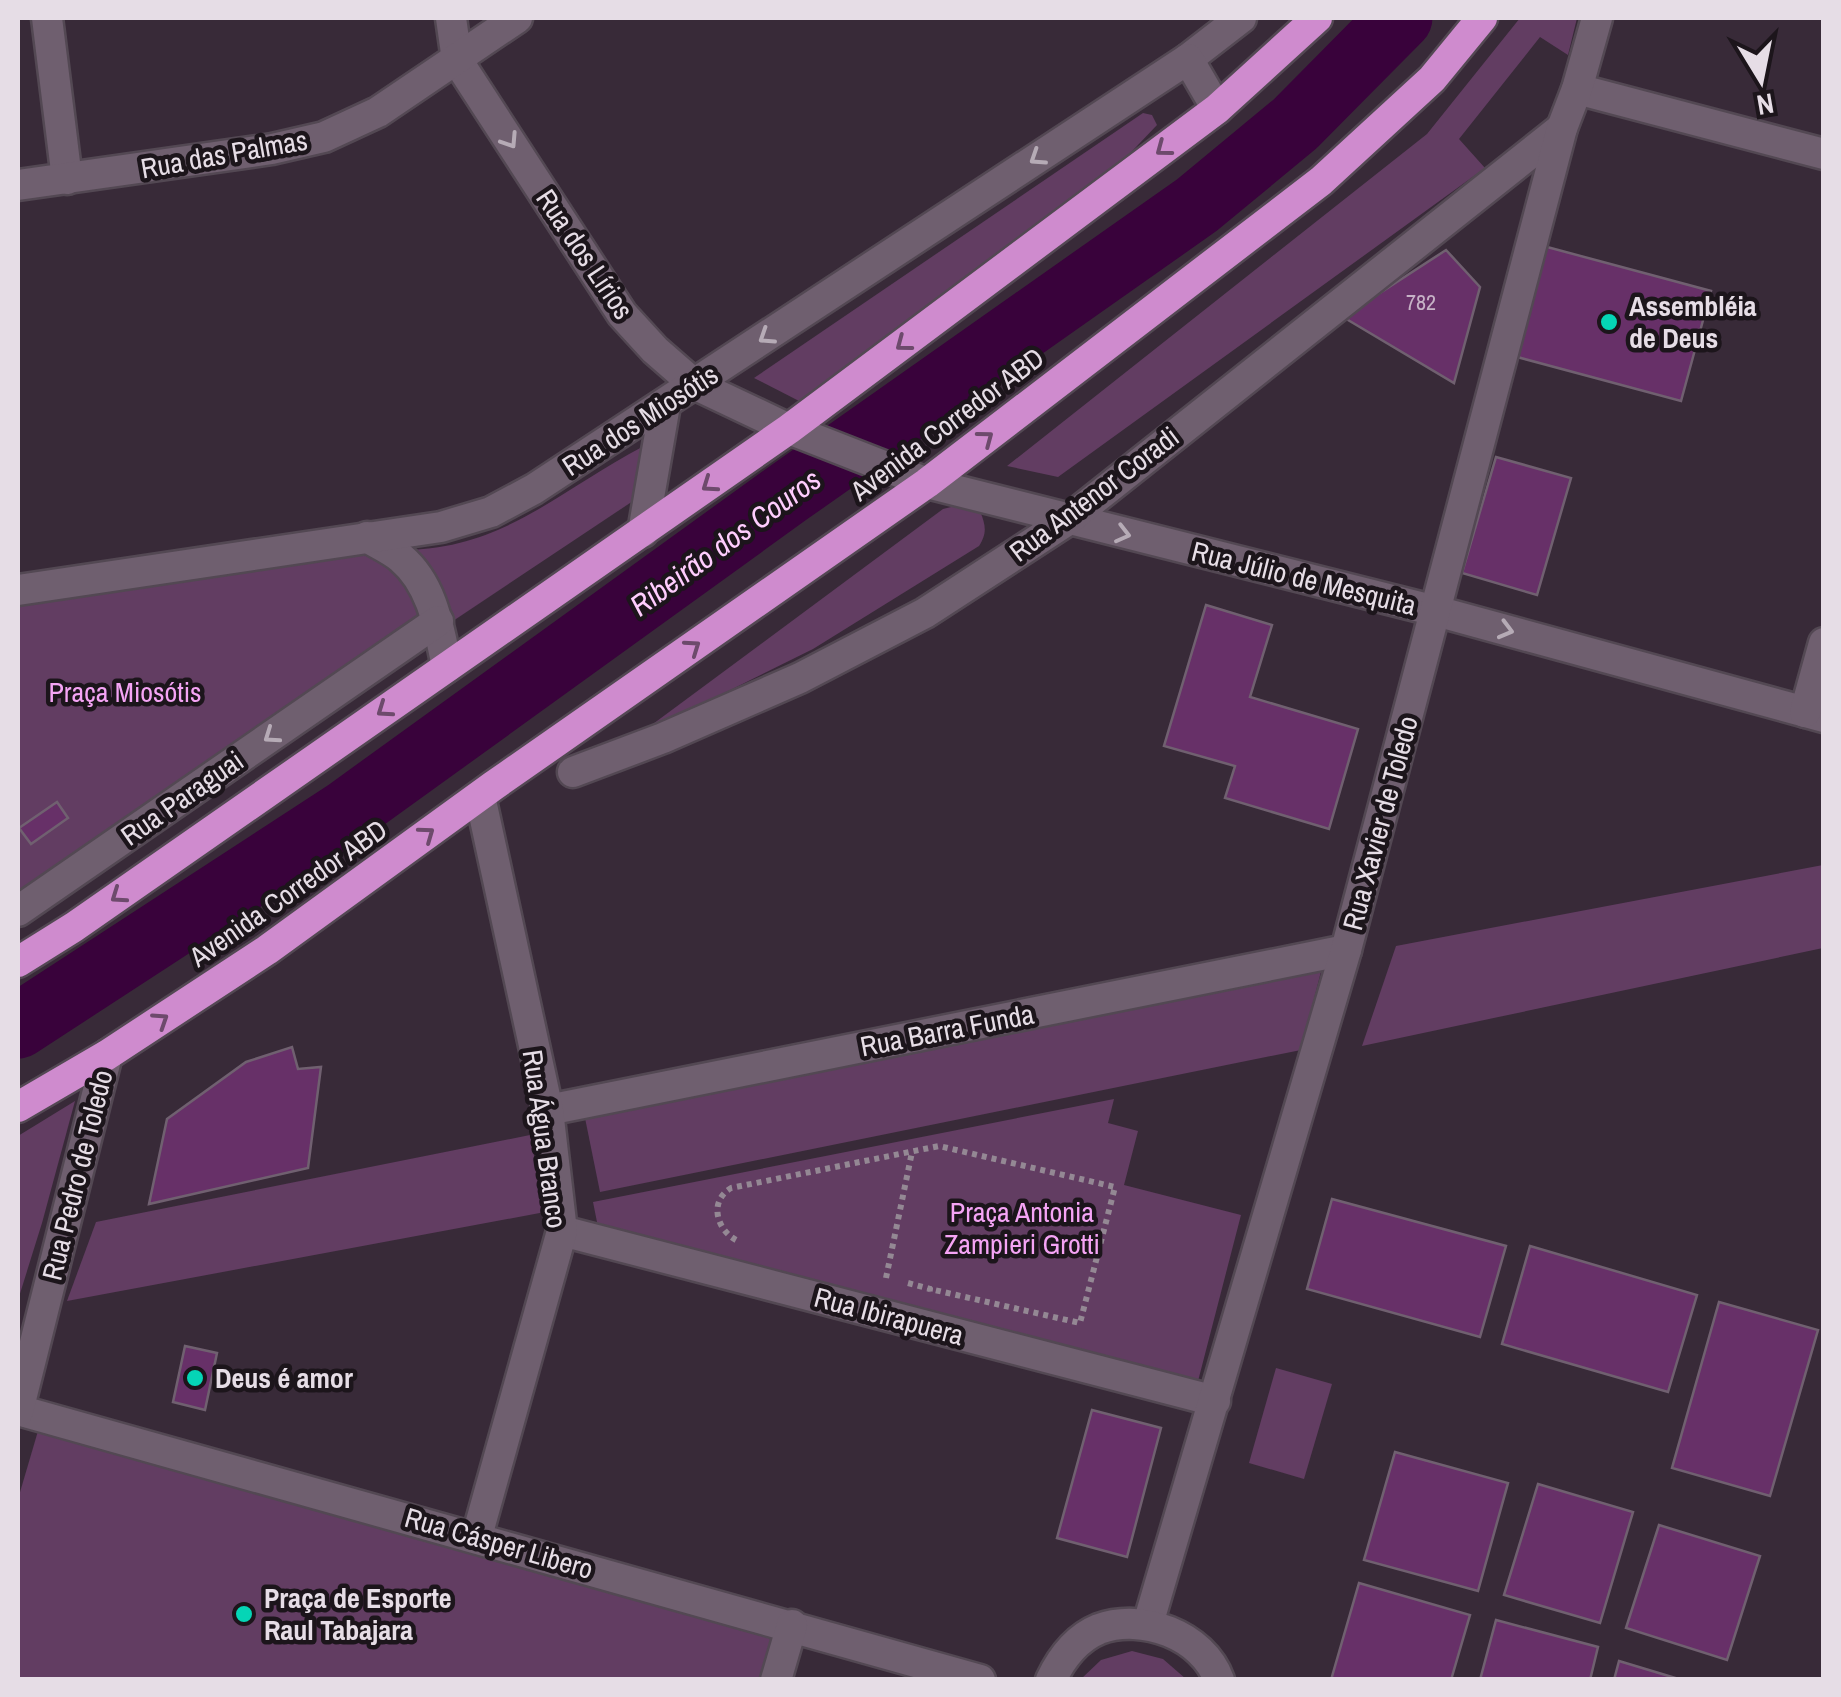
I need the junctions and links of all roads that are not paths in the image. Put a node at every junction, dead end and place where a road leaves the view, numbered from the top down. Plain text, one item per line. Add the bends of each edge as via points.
1 (47, 18) edge
2 (451, 18) edge
3 (517, 18) edge
4 (1240, 18) edge
5 (1317, 18) edge
6 (1482, 18) edge
7 (1596, 18) edge
8 (1188, 59) junction
9 (456, 60) junction
10 (1577, 89) junction
11 (1217, 109) junction
12 (1562, 128) junction
13 (1824, 154) edge
14 (67, 179) junction
15 (18, 185) edge
16 (694, 384) junction
17 (665, 405) junction
18 (789, 429) junction
19 (927, 483) junction
20 (1068, 520) junction
21 (642, 532) junction
22 (367, 538) junction
23 (18, 590) edge
24 (1436, 611) junction
25 (438, 620) junction
26 (1824, 643) edge
27 (442, 670) junction
28 (346, 684) junction
29 (1814, 715) edge
30 (572, 772) dead end
31 (480, 796) junction
32 (18, 911) edge
33 (1346, 950) junction
34 (18, 962) edge
35 (107, 1055) junction
36 (18, 1106) edge
37 (548, 1110) junction
38 (562, 1231) junction
39 (1215, 1401) junction
40 (18, 1410) edge
41 (477, 1536) junction
42 (1148, 1624) junction
43 (792, 1625) junction
44 (776, 1680) edge
45 (980, 1680) edge
46 (1051, 1680) edge
47 (1218, 1680) edge

1 - 14 street
2 - 9 street, Rua dos Lírios
3 - 9 street, Rua das Palmas
4 - 8 street, Rua dos Miosótis
5 - 11 highway
19 -> 6 highway, Avenida Corredor ABD via 1320,181 1432,80
7 - 10 street, Rua Xavier de Toledo
8 - 11 street
8 -> 16 street, Rua dos Miosótis
9 - 14 street, Rua das Palmas via 378,112 324,137
9 -> 16 street, Rua dos Lírios via 622,314
10 - 12 street, Rua Xavier de Toledo
10 - 13 street
11 -> 18 highway
12 - 20 street, Rua Antenor Coradi
12 - 24 street, Rua Xavier de Toledo
14 - 15 street, Rua das Palmas
16 - 17 street, Rua dos Miosótis
16 - 18 street, Rua dos Lírios
17 - 21 street
17 - 22 street, Rua dos Miosótis via 491,512 441,528
18 - 19 street, Rua Júlio de Mesquita
18 -> 21 highway
19 - 20 street, Rua Júlio de Mesquita
31 -> 19 highway, Avenida Corredor ABD
20 -> 24 street, Rua Júlio de Mesquita
20 - 30 street, Rua Antenor Coradi via 926,613 800,678
21 - 27 highway
22 - 23 street, Rua dos Miosótis
22 - 25 street via 402,559
24 -> 29 street, Rua Júlio de Mesquita
24 - 33 street, Rua Xavier de Toledo
25 - 27 street
25 - 28 street, Rua Paraguai
26 - 29 street
27 - 28 street, Rua Paraguai
27 -> 34 highway
28 -> 32 street, Rua Paraguai
35 -> 31 highway, Avenida Corredor ABD via 267,950
31 - 37 street, Rua Água Branco
33 - 37 street, Rua Barra Funda
33 - 39 street, Rua Xavier de Toledo
35 - 36 highway, Avenida Corredor ABD
35 - 40 street, Rua Pedro de Toledo
37 - 38 street, Rua Água Branco
38 - 39 street, Rua Ibirapuera
38 - 41 street, Rua Água Branco
39 - 42 street, Rua Xavier de Toledo
40 - 41 street, Rua Cásper Libero
41 - 43 street, Rua Cásper Libero
42 - 46 street via 1099,1630 1063,1656
42 - 47 street via 1188,1640
43 - 44 street
43 - 45 street, Rua Cásper Libero

